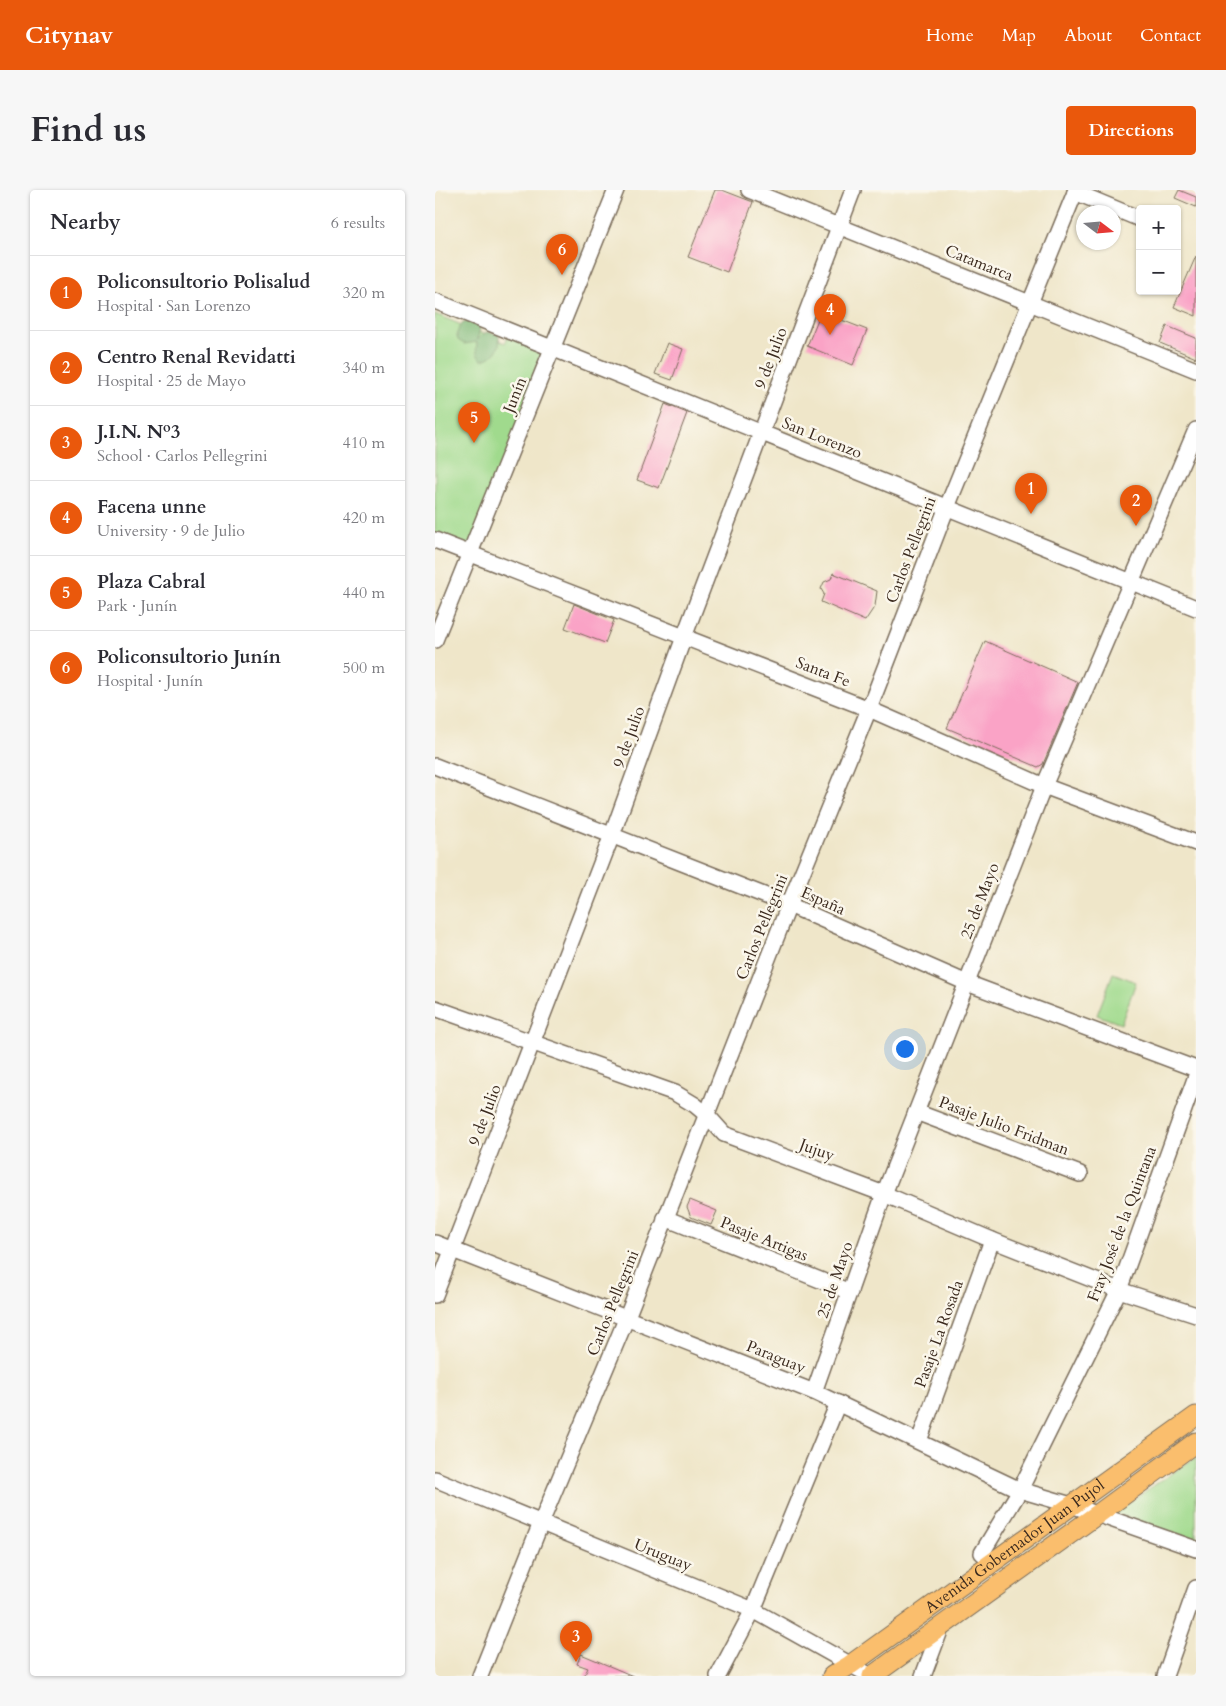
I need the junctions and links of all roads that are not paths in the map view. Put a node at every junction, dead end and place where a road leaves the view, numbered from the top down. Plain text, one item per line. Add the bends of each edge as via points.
1 (616, 190) edge
2 (749, 190) edge
3 (853, 190) edge
4 (1076, 191) edge
5 (1136, 217) edge
6 (839, 226) junction
7 (435, 301) edge
8 (1030, 302) junction
9 (552, 348) junction
10 (1196, 370) edge
11 (1196, 430) edge
12 (762, 432) junction
13 (947, 507) junction
14 (435, 540) edge
15 (469, 555) junction
16 (1131, 582) junction
17 (1196, 608) edge
18 (685, 637) junction
19 (435, 640) edge
20 (869, 709) junction
21 (435, 766) edge
22 (1044, 786) junction
23 (612, 835) junction
24 (1196, 843) edge
25 (789, 905) junction
26 (967, 983) junction
27 (435, 1008) edge
28 (532, 1042) junction
29 (1196, 1069) edge
30 (1196, 1076) edge
31 (916, 1112) junction
32 (707, 1115) junction
33 (1080, 1174) dead end
34 (884, 1194) junction
35 (665, 1218) junction
36 (992, 1240) junction
37 (435, 1243) edge
38 (452, 1250) junction
39 (1119, 1290) junction
40 (849, 1292) junction
41 (435, 1295) edge
42 (1196, 1315) edge
43 (627, 1317) junction
44 (815, 1392) junction
45 (838, 1403) junction
46 (1196, 1416) edge
47 (919, 1441) junction
48 (1196, 1442) edge
49 (435, 1479) edge
50 (1020, 1490) junction
51 (1086, 1510) junction
52 (541, 1523) junction
53 (1196, 1549) edge
54 (982, 1553) dead end
55 (1196, 1588) edge
56 (753, 1610) junction
57 (941, 1628) junction
58 (851, 1665) junction
59 (481, 1676) edge
60 (718, 1676) edge
61 (831, 1676) edge
62 (871, 1676) edge
63 (923, 1676) edge
64 (1165, 1676) edge

1 - 9 street, Junín
2 - 6 street, Catamarca
3 - 6 street, 9 de Julio
4 - 5 street
4 - 8 street, Carlos Pellegrini
6 - 8 street, Catamarca
6 - 12 street, 9 de Julio
7 - 9 street, San Lorenzo
8 - 10 street, Catamarca
8 - 13 street, Carlos Pellegrini
9 - 12 street, San Lorenzo
9 - 15 street, Junín
11 - 16 street, 25 de Mayo
12 - 13 street, San Lorenzo
12 - 18 street, 9 de Julio
13 - 16 street, San Lorenzo
13 - 20 street, Carlos Pellegrini
14 - 15 street, Santa Fe
15 - 18 street, Santa Fe
15 - 19 street, Junín
16 - 17 street, San Lorenzo
16 - 22 street, 25 de Mayo
18 - 20 street, Santa Fe
18 - 23 street, 9 de Julio
20 - 22 street, Santa Fe
20 - 25 street, Carlos Pellegrini
21 - 23 street, España
22 - 24 street, Santa Fe
22 - 26 street, 25 de Mayo
23 - 25 street, España
23 - 28 street, 9 de Julio
25 - 26 street, España
25 - 32 street, Carlos Pellegrini
26 - 29 street, España
26 - 31 street, 25 de Mayo
27 - 28 street, Jujuy
28 - 32 street, Jujuy via 675,1093
28 - 38 street, 9 de Julio
30 - 39 street, Fray José de la Quintana
31 - 33 street, Pasaje Julio Fridman
31 - 34 street, 25 de Mayo
32 - 34 street, Jujuy via 724,1134
32 - 35 street, Carlos Pellegrini
34 - 36 street, Jujuy
34 - 40 street, 25 de Mayo
35 - 40 street, Pasaje Artigas
35 - 43 street, Carlos Pellegrini
36 - 39 street, Jujuy
36 - 47 street, Pasaje La Rosada
37 - 38 street, Paraguay
38 - 41 street, 9 de Julio
38 - 43 street, Paraguay
39 - 42 street, Jujuy
39 - 50 street, Fray José de la Quintana
40 - 44 street, 25 de Mayo
43 - 44 street, Paraguay
43 - 52 street, Carlos Pellegrini
44 - 45 street, Paraguay
45 - 47 street, Paraguay
45 - 56 street
46 - 51 main road, Avenida Gobernador Juan Pujol
47 - 50 street, Paraguay
48 - 51 main road, Avenida Gobernador Juan Pujol
49 - 52 street, Uruguay
50 - 51 street, Paraguay
50 - 54 street, Fray José de la Quintana
51 - 53 street, Paraguay
51 - 57 main road, Avenida Gobernador Juan Pujol via 1066,1537
51 - 58 main road, Avenida Gobernador Juan Pujol
52 - 56 street, Uruguay
52 - 59 street, Carlos Pellegrini
55 - 64 street
56 - 58 street, Uruguay
56 - 60 street
57 - 62 main road, Avenida Gobernador Juan Pujol
57 - 63 street
58 - 61 main road, Avenida Gobernador Juan Pujol
58 - 62 street, Uruguay

